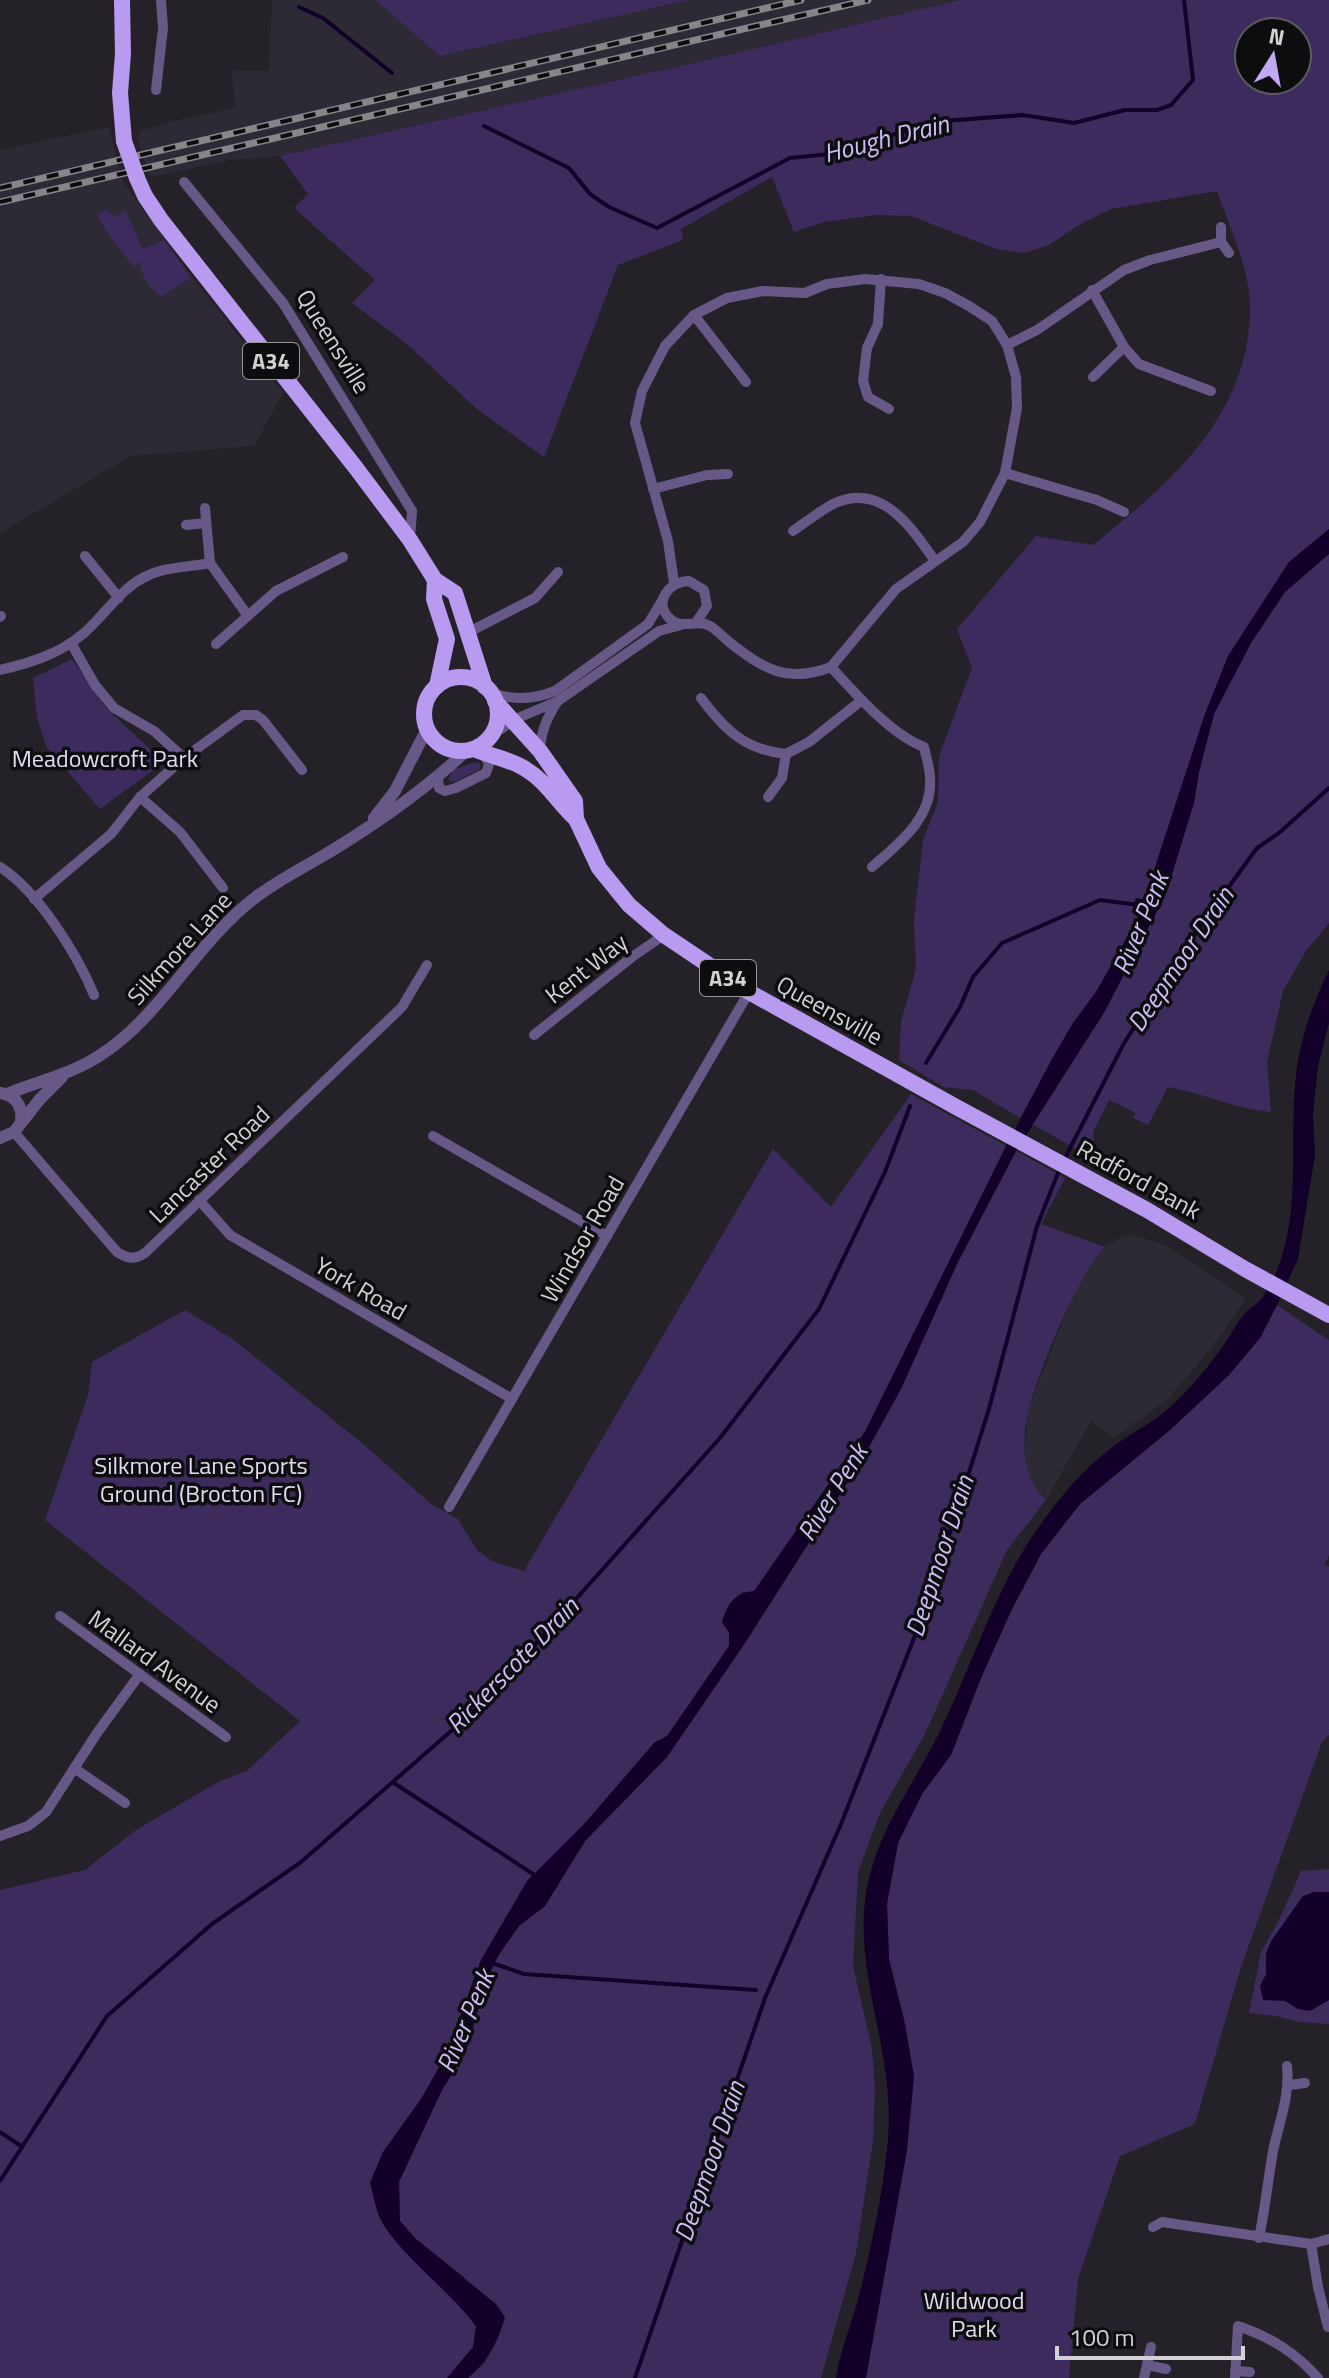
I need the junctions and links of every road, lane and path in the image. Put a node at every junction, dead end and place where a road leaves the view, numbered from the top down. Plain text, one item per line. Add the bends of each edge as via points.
1 (122, 0) edge
2 (161, 0) edge
3 (156, 90) dead end
4 (184, 182) dead end
5 (1221, 227) dead end
6 (1221, 242) junction
7 (1229, 253) dead end
8 (881, 279) junction
9 (1092, 290) junction
10 (694, 315) junction
11 (1007, 345) junction
12 (1124, 347) junction
13 (1093, 377) dead end
14 (746, 382) dead end
15 (1213, 391) dead end
16 (889, 409) dead end
17 (1005, 473) junction
18 (728, 474) dead end
19 (653, 489) junction
20 (205, 508) dead end
21 (1124, 512) dead end
22 (206, 523) junction
23 (186, 525) dead end
24 (793, 531) dead end
25 (410, 540) junction
26 (85, 556) dead end
27 (343, 557) dead end
28 (935, 561) junction
29 (210, 563) junction
30 (673, 566) junction
31 (558, 572) dead end
32 (435, 580) junction
33 (689, 581) junction
34 (674, 583) junction
35 (119, 598) junction
36 (663, 598) junction
37 (707, 606) junction
38 (248, 616) junction
39 (697, 621) junction
40 (217, 624) dead end
41 (683, 625) junction
42 (711, 626) junction
43 (467, 633) junction
44 (226, 635) junction
45 (71, 643) junction
46 (216, 644) dead end
47 (831, 667) junction
48 (0, 670) edge
49 (437, 686) junction
50 (490, 694) junction
51 (701, 698) dead end
52 (862, 700) junction
53 (558, 701) junction
54 (511, 722) junction
55 (427, 729) junction
56 (490, 736) junction
57 (474, 751) junction
58 (540, 751) junction
59 (786, 754) junction
60 (184, 758) junction
61 (302, 770) dead end
62 (438, 778) junction
63 (140, 797) junction
64 (768, 797) dead end
65 (576, 819) junction
66 (367, 827) junction
67 (0, 867) edge
68 (872, 867) dead end
69 (223, 888) dead end
70 (34, 899) junction
71 (664, 935) junction
72 (427, 965) dead end
73 (749, 992) junction
74 (94, 995) dead end
75 (534, 1035) dead end
76 (65, 1074) junction
77 (923, 1089) joint
78 (3, 1093) edge
79 (18, 1127) junction
80 (433, 1136) dead end
81 (0, 1138) edge
82 (199, 1200) junction
83 (607, 1236) junction
84 (1329, 1315) edge
85 (512, 1399) junction
86 (449, 1507) dead end
87 (60, 1616) dead end
88 (140, 1674) junction
89 (226, 1737) dead end
90 (74, 1768) junction
91 (125, 1803) dead end
92 (0, 1836) edge
93 (1287, 2066) dead end
94 (1305, 2083) dead end
95 (1289, 2085) junction
96 (1159, 2219) dead end
97 (1259, 2238) junction
98 (1329, 2239) edge
99 (1311, 2244) junction
100 (1328, 2327) edge
101 (1151, 2347) dead end
102 (1147, 2365) junction
103 (1166, 2369) dead end
104 (1250, 2372) dead end
105 (1235, 2375) edge
106 (1144, 2378) edge
107 (1318, 2378) edge

1 - 25 highway, A34, bridge via 124,141 137,178 203,276
2 - 3 street
4 - 25 street, Queensville via 283,303 412,511
5 - 6 street
6 - 7 street
6 - 9 street via 1150,260
8 - 10 street via 836,283 805,293 763,291 727,298
8 - 11 street via 945,293 992,321
8 - 16 street via 878,324 867,348 863,381 868,397
9 - 11 street
9 - 12 street
10 - 14 street
10 - 19 street via 665,346 642,391 635,423
11 - 17 street via 1017,408
12 - 13 street
12 - 15 street via 1139,364
17 - 21 street
17 - 28 street via 980,522
18 - 19 street
19 - 30 street
20 - 22 street
22 - 23 street
22 - 29 street
24 - 28 street via 836,503 882,503 903,517
25 - 32 highway, A34
26 - 35 street
27 - 38 street via 276,591
28 - 47 street via 896,589
29 - 35 street via 150,574
29 - 38 street
30 - 33 street
30 - 34 street
31 - 43 street via 535,598
32 - 43 highway, A34 via 455,593
32 - 49 highway, A34 via 434,599 447,639
33 - 34 street
33 - 37 street via 704,590
34 - 36 street
35 - 45 street
36 - 41 street via 668,617
36 - 50 street via 648,624 555,691 518,699
37 - 39 street
37 - 42 street
38 - 44 street
39 - 41 street
39 - 42 street
40 - 44 street
41 - 53 street via 659,631
42 - 47 street via 757,664 777,672 799,676
43 - 50 highway, A34
44 - 46 street
45 - 48 street
45 - 60 street via 114,708 154,731
47 - 52 street
49 - 50 highway via 470,679
49 - 55 highway via 425,704
50 - 54 highway, A34
50 - 56 highway via 497,717
51 - 59 street via 737,737 762,751
52 - 59 street
52 - 68 street via 912,743 924,747 931,781 927,804 911,832
53 - 54 street
53 - 58 street via 546,719
54 - 56 street
54 - 58 highway, A34
55 - 57 highway via 442,747
55 - 66 street, Silkmore Lane via 395,791
56 - 57 highway
57 - 62 street, Silkmore Lane
57 - 62 street via 489,764 486,773 445,791
57 - 65 highway, A34 via 526,769
58 - 65 highway, Queensville / A34 via 575,801
59 - 64 street via 782,778
60 - 61 street via 243,715 256,715
60 - 63 street
62 - 66 street, Silkmore Lane
63 - 69 street via 180,832
63 - 70 street via 111,834
65 - 71 highway, Queensville / A34 via 599,868 629,905
66 - 76 street, Silkmore Lane via 255,897 153,1011 102,1055
67 - 70 street
70 - 74 street
71 - 73 highway, Queensville / A34
71 - 75 street, Kent Way
72 - 82 street, Lancaster Road via 402,1007
73 - 77 highway, Queensville / A34
73 - 83 street, Windsor Road
76 - 78 street, Silkmore Lane
76 - 79 street, Silkmore Lane
77 - 84 highway, Radford Bank / A34
78 - 79 street, Silkmore Lane via 20,1105
79 - 81 street, Silkmore Lane
79 - 82 street, Lancaster Road via 127,1258 145,1253
80 - 83 street
82 - 85 street, York Road via 230,1235
83 - 85 street, Windsor Road
85 - 86 street, Windsor Road
87 - 88 street, Mallard Avenue
88 - 89 street, Mallard Avenue
88 - 90 street
90 - 91 street
90 - 92 street via 46,1812 28,1826
93 - 95 street
94 - 95 street
95 - 97 street
96 - 97 street
97 - 99 street
98 - 99 street
99 - 100 street
101 - 102 street
102 - 103 street
102 - 106 street
104 - 105 street
105 - 107 street via 1238,2326 1281,2345

